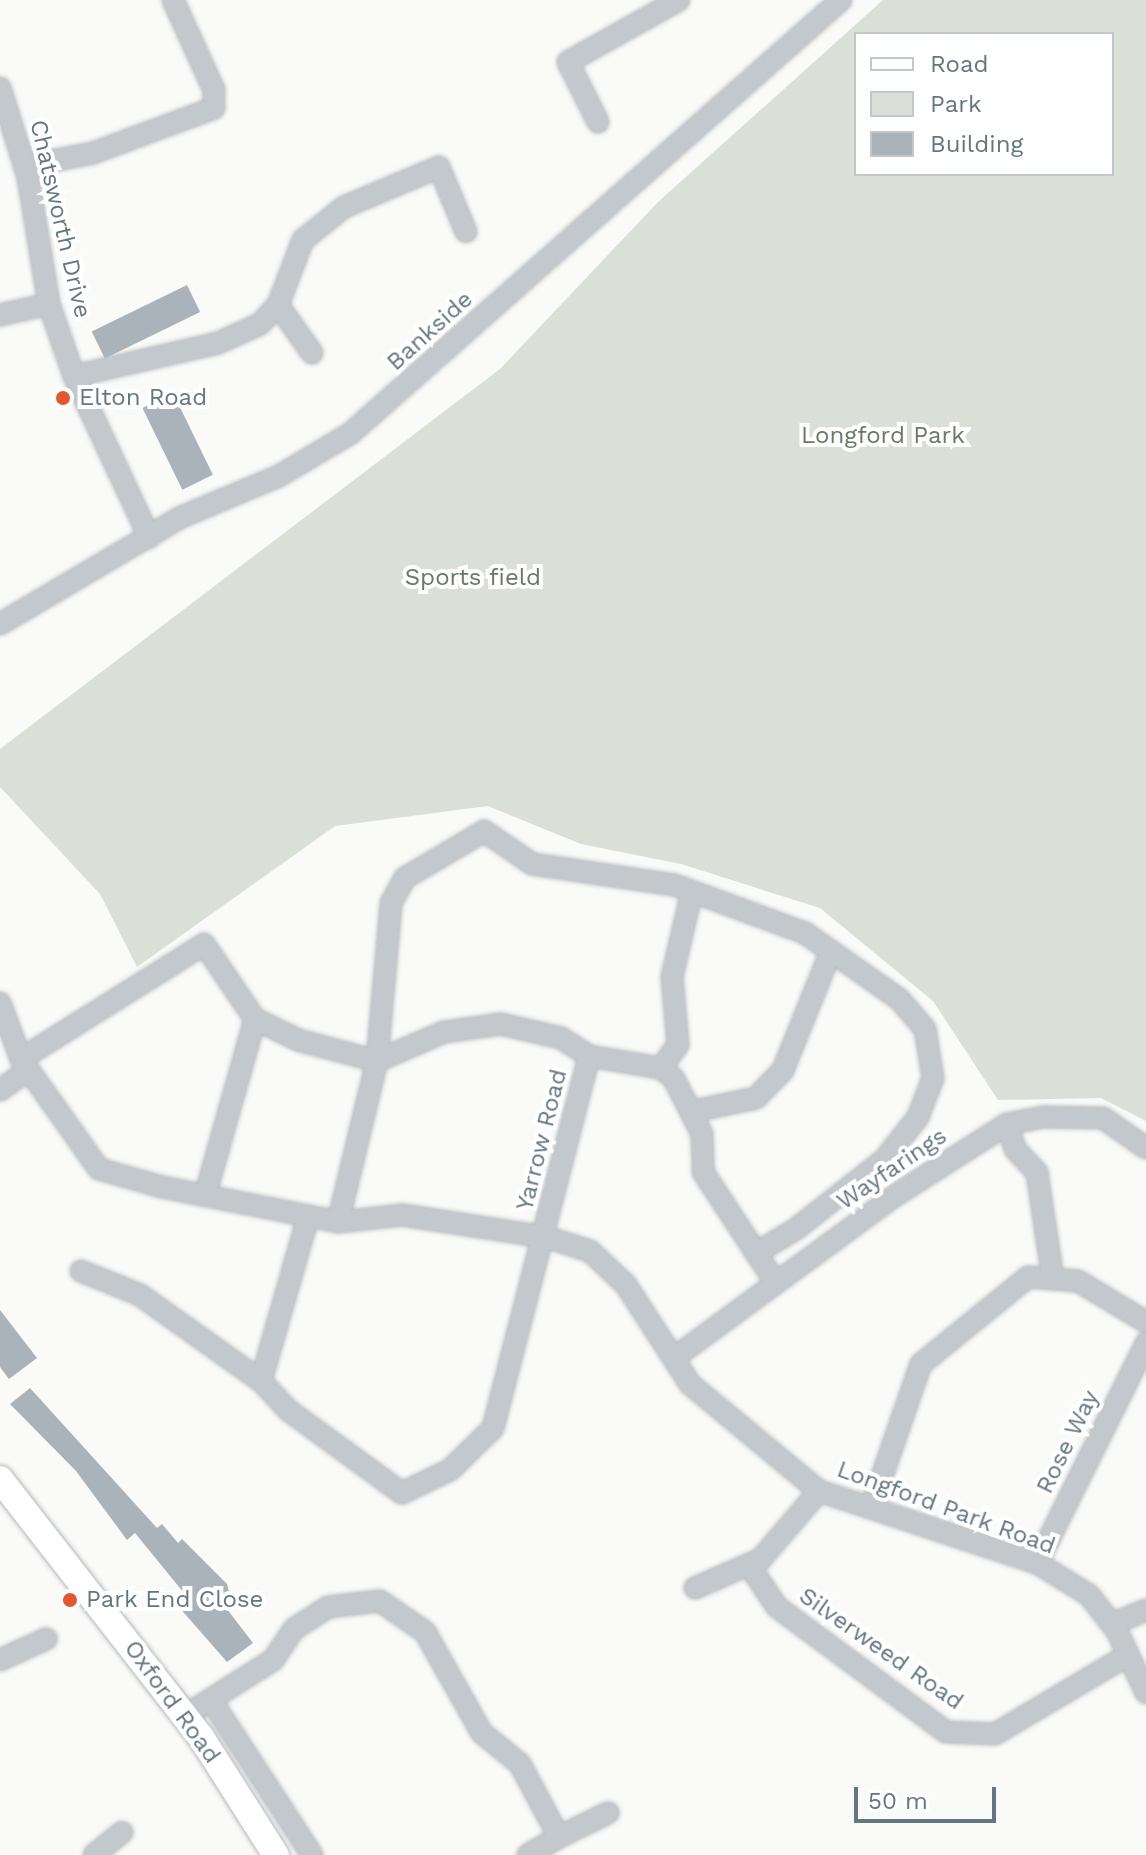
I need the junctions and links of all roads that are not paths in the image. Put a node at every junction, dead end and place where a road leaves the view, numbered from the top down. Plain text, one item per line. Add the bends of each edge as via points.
1 (173, 0) edge
2 (679, 0) edge
3 (841, 0) edge
4 (0, 88) edge
5 (598, 122) dead end
6 (25, 166) junction
7 (466, 232) dead end
8 (49, 304) junction
9 (278, 305) junction
10 (0, 315) edge
11 (312, 353) dead end
12 (74, 376) junction
13 (149, 537) junction
14 (0, 624) edge
15 (692, 891) junction
16 (831, 951) junction
17 (0, 1003) edge
18 (255, 1019) junction
19 (589, 1056) junction
20 (377, 1061) junction
21 (25, 1064) junction
22 (661, 1068) junction
23 (0, 1090) edge
24 (694, 1111) junction
25 (1007, 1124) junction
26 (1146, 1148) edge
27 (205, 1196) junction
28 (308, 1217) junction
29 (338, 1222) junction
30 (546, 1237) junction
31 (756, 1253) junction
32 (81, 1271) dead end
33 (1053, 1279) junction
34 (776, 1283) junction
35 (1146, 1322) edge
36 (1146, 1343) edge
37 (674, 1358) junction
38 (261, 1381) junction
39 (0, 1479) edge
40 (819, 1491) junction
41 (871, 1508) junction
42 (1037, 1563) junction
43 (749, 1565) junction
44 (695, 1588) dead end
45 (1146, 1610) edge
46 (1112, 1624) junction
47 (46, 1639) dead end
48 (1128, 1655) junction
49 (0, 1660) edge
50 (1146, 1693) edge
51 (211, 1700) junction
52 (183, 1717) junction
53 (608, 1813) dead end
54 (122, 1832) dead end
55 (559, 1837) junction
56 (94, 1855) edge
57 (276, 1855) edge
58 (312, 1855) edge
59 (528, 1855) edge

1 - 6 street via 214,90 214,108 93,153
2 - 5 street via 568,62
3 - 13 street, Bankside via 361,425 312,459 179,518
4 - 6 street, Chatsworth Drive
6 - 8 street, Chatsworth Drive
7 - 9 street via 439,167 344,207 303,240
8 - 10 street
8 - 12 street, Chatsworth Drive
9 - 11 street
9 - 12 street via 260,324 218,343
12 - 13 street, Chatsworth Drive
13 - 14 street, Bankside
15 - 16 street via 754,910
15 - 20 street via 532,864 484,831 455,845 405,878 391,903
15 - 22 street via 672,977 678,1045
16 - 24 street via 783,1070 756,1098
16 - 31 street via 899,999 925,1029 933,1078 918,1117 885,1159 796,1229
17 - 21 street, Longford Park Road
18 - 20 street via 298,1040
18 - 21 street via 204,944
18 - 27 street
19 - 20 street, Yarrow Road via 561,1038 501,1024 444,1032
19 - 22 street, Yarrow Road
19 - 30 street, Yarrow Road
20 - 29 street
21 - 23 street
21 - 27 street, Longford Park Road via 99,1169
22 - 24 street
24 - 31 street via 702,1134 703,1172
25 - 26 street via 1044,1117 1103,1118
25 - 33 street via 1015,1149 1037,1173
25 - 34 street, Wayfarings via 893,1197
27 - 28 street, Longford Park Road
28 - 29 street, Longford Park Road
28 - 38 street
29 - 30 street, Longford Park Road via 402,1215
30 - 37 street, Longford Park Road via 590,1251 626,1285
30 - 38 street, Yarrow Road via 493,1428 450,1470 402,1493 288,1410
31 - 34 street
32 - 38 street via 140,1295
33 - 35 street via 1078,1281
33 - 41 street via 1028,1277 921,1364
34 - 37 street, Wayfarings
36 - 42 street, Rose Way
37 - 40 street, Longford Park Road via 690,1384
39 - 52 main road, Oxford Road
40 - 41 street, Longford Park Road
40 - 43 street via 761,1559
41 - 42 street, Longford Park Road
42 - 46 street, Longford Park Road via 1089,1595
43 - 44 street
43 - 48 street, Silverweed Road via 777,1607 946,1732 995,1734
45 - 46 street
46 - 48 street, Longford Park Road
47 - 49 street
48 - 50 street, Longford Park Road
51 - 52 street
51 - 55 street via 273,1660 294,1629 328,1607 380,1601 425,1632 482,1733 520,1764
51 - 58 street
52 - 57 main road, Oxford Road
53 - 55 street
54 - 56 street
55 - 59 street

